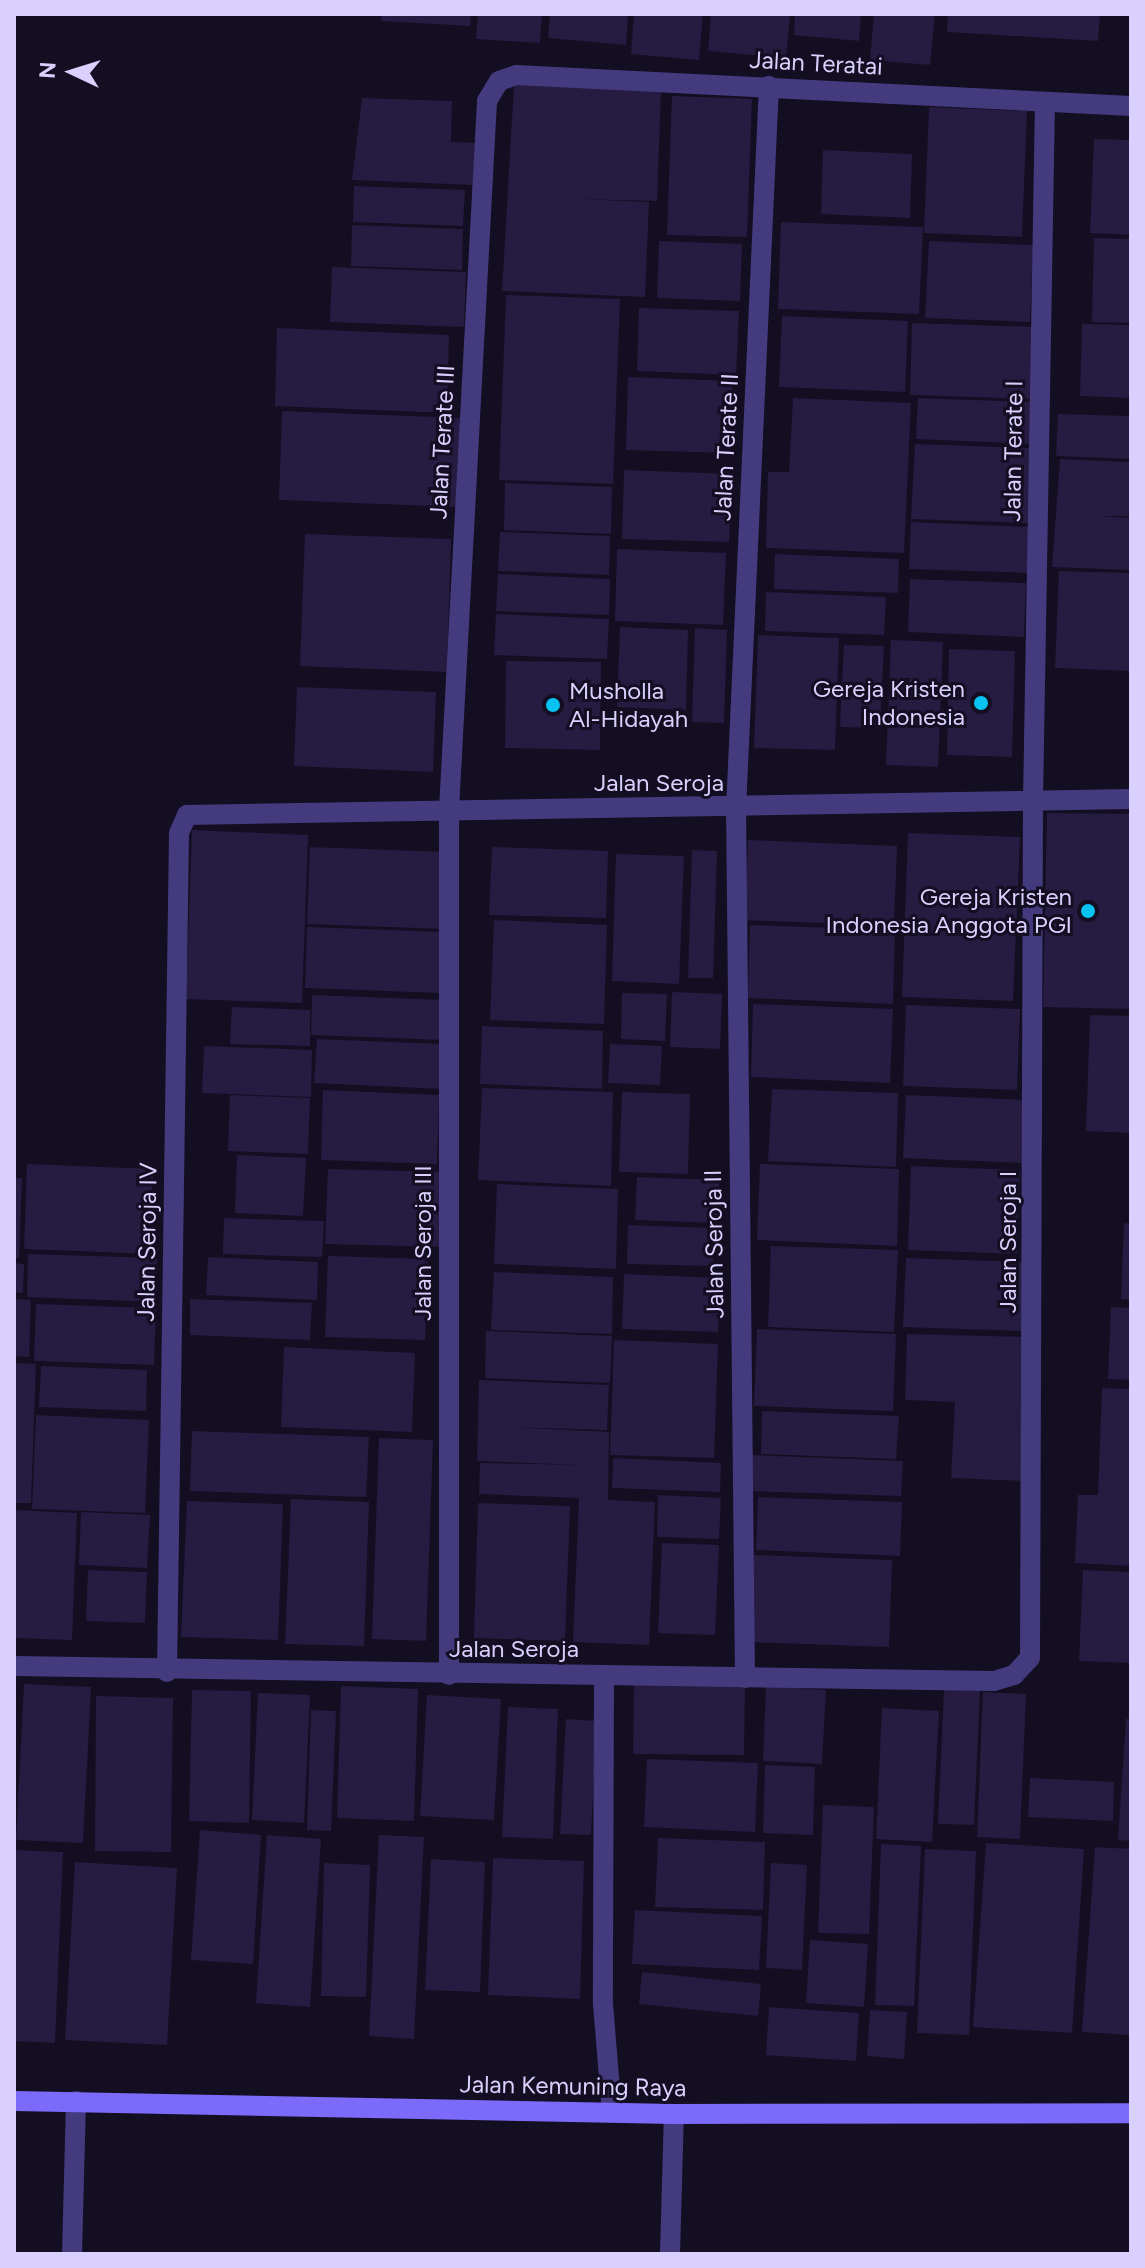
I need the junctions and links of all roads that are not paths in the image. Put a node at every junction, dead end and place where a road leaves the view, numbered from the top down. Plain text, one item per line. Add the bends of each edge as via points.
1 (499, 81) joint
2 (769, 86) junction
3 (1045, 102) junction
4 (1131, 106) edge
5 (1131, 799) edge
6 (1033, 802) junction
7 (736, 809) junction
8 (449, 810) junction
9 (187, 815) joint
10 (14, 1666) edge
11 (167, 1672) junction
12 (449, 1675) junction
13 (604, 1675) junction
14 (1014, 1675) joint
15 (745, 1678) junction
16 (14, 2101) edge
17 (76, 2101) junction
18 (612, 2113) junction
19 (1131, 2113) edge
20 (674, 2114) junction
21 (72, 2254) edge
22 (670, 2254) edge

1 - 2 street, Jalan Teratai via 516,75
1 - 8 street, Jalan Terate III via 487,101
2 - 3 street, Jalan Teratai
2 - 7 street, Jalan Terate II
3 - 4 street, Jalan Teratai
3 - 6 street, Jalan Terate I
5 - 6 street, Jalan Seroja
6 - 7 street, Jalan Seroja
6 - 14 street, Jalan Seroja I via 1034,1636 1030,1658
7 - 8 street, Jalan Seroja
7 - 15 street, Jalan Seroja II
8 - 9 street, Jalan Seroja
8 - 12 street, Jalan Seroja III
9 - 11 street, Jalan Seroja IV via 179,833
10 - 11 street, Jalan Seroja
11 - 12 street, Jalan Seroja
12 - 13 street, Jalan Seroja
13 - 15 street, Jalan Seroja
13 - 18 street via 603,2004
14 - 15 street, Jalan Seroja via 994,1681
16 - 17 street, Jalan Kemuning Raya
17 - 18 street, Jalan Kemuning Raya
17 - 21 street
18 - 20 street, Jalan Kemuning Raya
19 - 20 street, Jalan Kemuning Raya
20 - 22 street

